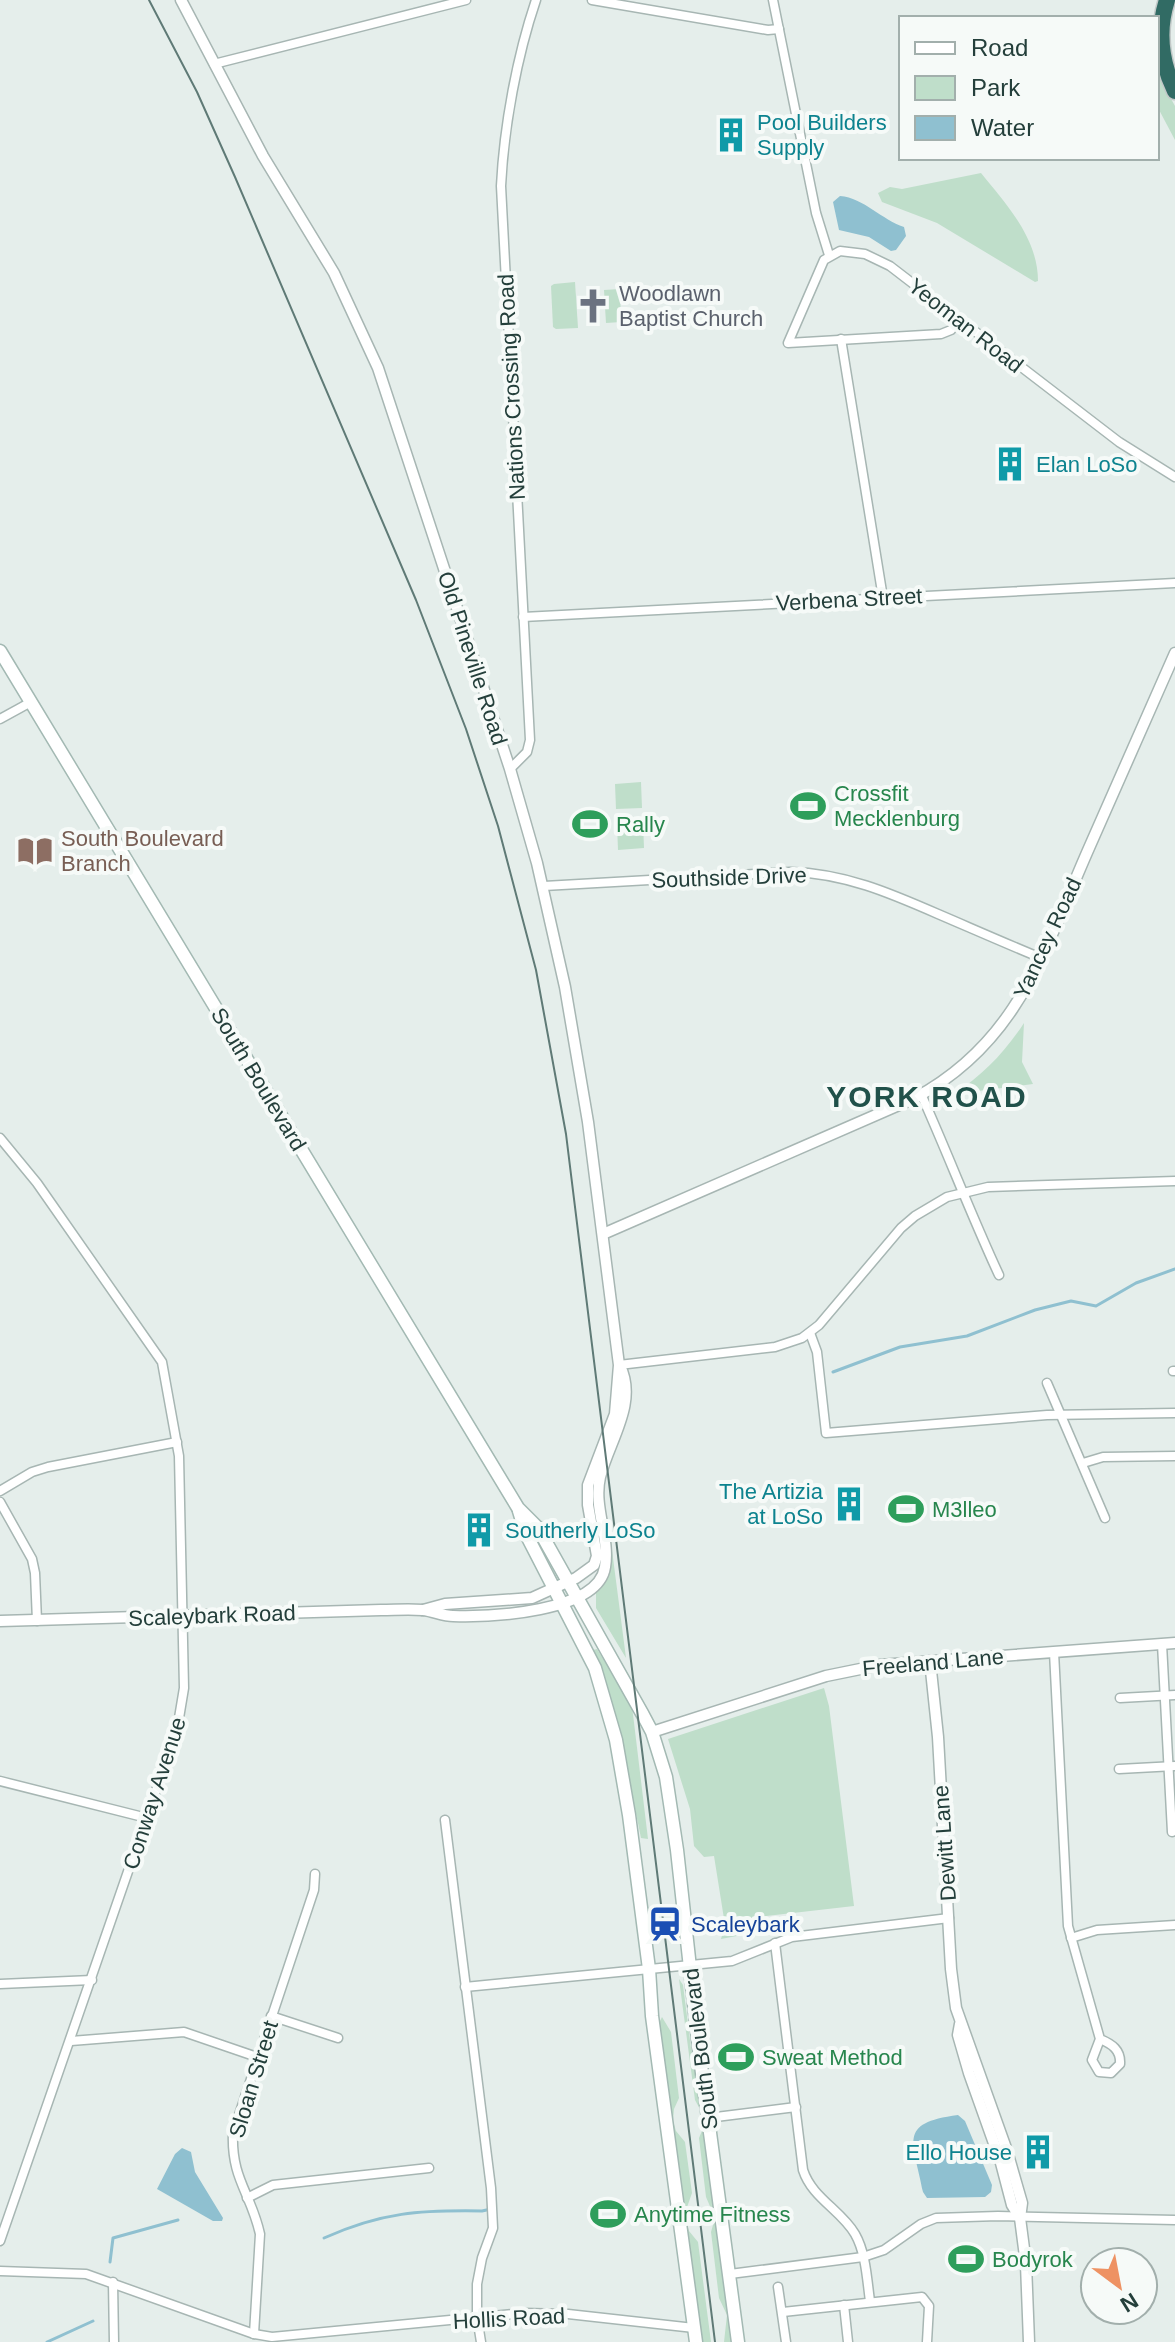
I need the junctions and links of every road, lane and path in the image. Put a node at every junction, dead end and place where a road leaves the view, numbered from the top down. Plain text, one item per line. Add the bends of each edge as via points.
1 (181, 0) edge
2 (466, 0) edge
3 (536, 0) edge
4 (592, 0) edge
5 (773, 0) edge
6 (1167, 0) edge
7 (779, 29) junction
8 (214, 64) junction
9 (1175, 91) edge
10 (829, 255) junction
11 (960, 319) junction
12 (841, 339) junction
13 (1175, 477) edge
14 (1175, 583) edge
15 (883, 598) junction
16 (523, 617) junction
17 (0, 651) edge
18 (1175, 653) edge
19 (31, 702) junction
20 (0, 719) edge
21 (510, 769) junction
22 (544, 886) junction
23 (1041, 958) junction
24 (921, 1094) junction
25 (0, 1138) edge
26 (1175, 1181) edge
27 (964, 1191) junction
28 (603, 1234) junction
29 (999, 1275) dead end
30 (810, 1333) junction
31 (619, 1365) junction
32 (1047, 1383) dead end
33 (1175, 1413) edge
34 (1063, 1415) junction
35 (177, 1442) junction
36 (1175, 1456) edge
37 (1083, 1463) junction
38 (0, 1491) edge
39 (0, 1502) edge
40 (518, 1508) junction
41 (1105, 1518) dead end
42 (569, 1582) junction
43 (555, 1588) junction
44 (578, 1598) junction
45 (563, 1604) junction
46 (423, 1610) junction
47 (184, 1616) junction
48 (0, 1621) edge
49 (37, 1621) junction
50 (1175, 1643) edge
51 (1162, 1644) junction
52 (1054, 1652) junction
53 (930, 1661) junction
54 (1165, 1695) junction
55 (1175, 1695) edge
56 (1120, 1698) dead end
57 (652, 1732) junction
58 (1172, 1766) edge
59 (1119, 1769) dead end
60 (0, 1781) edge
61 (147, 1818) junction
62 (445, 1820) dead end
63 (1172, 1832) dead end
64 (315, 1874) dead end
65 (949, 1918) junction
66 (1175, 1925) edge
67 (1071, 1938) junction
68 (775, 1943) junction
69 (690, 1965) junction
70 (649, 1969) junction
71 (92, 1980) junction
72 (0, 1984) edge
73 (465, 1987) junction
74 (271, 2016) junction
75 (338, 2038) dead end
76 (1100, 2039) dead end
77 (71, 2041) junction
78 (257, 2057) junction
79 (796, 2107) junction
80 (708, 2118) junction
81 (429, 2168) dead end
82 (247, 2198) junction
83 (1020, 2218) junction
84 (1175, 2220) edge
85 (0, 2241) edge
86 (863, 2257) junction
87 (0, 2271) edge
88 (730, 2274) junction
89 (113, 2282) junction
90 (778, 2287) dead end
91 (870, 2301) junction
92 (844, 2305) junction
93 (783, 2312) junction
94 (477, 2317) junction
95 (694, 2328) junction
96 (254, 2334) junction
97 (337, 2336) edge
98 (114, 2342) edge
99 (481, 2342) edge
100 (696, 2342) edge
101 (738, 2342) edge
102 (786, 2342) edge
103 (848, 2342) edge
104 (927, 2342) edge
105 (1029, 2342) edge

1 - 8 street, Old Pineville Road
2 - 8 street
3 - 16 street, Nations Crossing Road via 506,135 501,186
4 - 7 street
5 - 7 street
6 - 9 highway via 1161,35
7 - 10 street
8 - 21 street, Old Pineville Road via 334,273 370,349
10 - 11 street, Yeoman Road via 850,251 875,258
10 - 12 street via 788,343
11 - 12 street via 941,334
11 - 13 street, Yeoman Road via 1119,442
12 - 15 street
14 - 15 street, Verbena Street
15 - 16 street, Verbena Street
16 - 21 street, Nations Crossing Road via 530,747
17 - 19 main road, South Boulevard
18 - 23 street, Yancey Road
19 - 20 street
19 - 40 main road, South Boulevard
21 - 22 street, Old Pineville Road
22 - 23 street, Southside Drive via 817,874 880,889
22 - 28 street, Old Pineville Road via 573,1028
23 - 24 street, Yancey Road via 996,1033 958,1070
24 - 27 street
24 - 28 street, Yancey Road
25 - 35 street, Conway Avenue via 155,1349 166,1375
26 - 27 street
27 - 29 street
27 - 30 street via 929,1206 901,1228
28 - 31 street, Old Pineville Road
30 - 31 street via 775,1347
30 - 34 street via 826,1433
31 - 42 street, Old Pineville Road via 615,1414 588,1485 597,1556 587,1572
31 - 44 street, Old Pineville Road via 626,1378 625,1400 598,1490 606,1566 602,1578
32 - 34 street
33 - 34 street
34 - 37 street
35 - 38 street via 48,1467
35 - 47 street, Conway Avenue
36 - 37 street via 1103,1457
37 - 41 street
39 - 49 street via 32,1559
40 - 42 main road, South Boulevard via 538,1528
40 - 43 main road, South Boulevard
42 - 43 street, Scaleybark Road
42 - 44 main road, South Boulevard
43 - 45 main road, South Boulevard
43 - 46 street, Scaleybark Road via 532,1598
44 - 45 street, Scaleybark Road
44 - 57 main road, South Boulevard
45 - 46 street, Scaleybark Road via 451,1617
45 - 70 main road, South Boulevard via 595,1668 616,1740
46 - 47 street, Scaleybark Road
47 - 49 street, Scaleybark Road
47 - 61 street, Conway Avenue via 182,1709
48 - 49 street, Scaleybark Road
50 - 51 street, Freeland Lane
51 - 52 street, Freeland Lane
51 - 54 street
52 - 53 street, Freeland Lane
52 - 67 street
53 - 57 street, Freeland Lane via 847,1670
53 - 65 street, Dewitt Lane
54 - 55 street
54 - 56 street
54 - 58 street
57 - 69 main road, South Boulevard via 669,1799
58 - 59 street
58 - 63 street
60 - 61 street
61 - 71 street, Conway Avenue
62 - 73 street
64 - 74 street, Sloan Street
65 - 68 street
65 - 83 street, Dewitt Lane via 958,2035
66 - 67 street via 1097,1930
67 - 76 street
68 - 69 street via 740,1959
68 - 79 street
69 - 70 street
69 - 80 main road, South Boulevard
70 - 73 street
70 - 95 main road, South Boulevard
71 - 72 street
71 - 77 street, Conway Avenue
73 - 94 street via 493,2228 477,2284
74 - 75 street
74 - 78 street, Sloan Street
77 - 78 street via 184,2032
77 - 85 street, Conway Avenue
78 - 82 street, Sloan Street via 233,2133 236,2173
79 - 80 street
79 - 86 street via 806,2178 851,2228
80 - 88 main road, South Boulevard
81 - 82 street via 273,2185
82 - 96 street, Sloan Street via 260,2247
83 - 84 street
83 - 86 street via 928,2220 884,2250
83 - 105 street, Dewitt Lane
86 - 88 street
86 - 91 street
87 - 89 street, Hollis Road via 75,2272
88 - 101 main road, South Boulevard
89 - 96 street, Hollis Road
89 - 98 street
90 - 93 street
91 - 92 street
91 - 104 street via 922,2297 929,2306
92 - 93 street
92 - 103 street
93 - 102 street
94 - 95 street, Hollis Road via 553,2313
94 - 97 street, Hollis Road
94 - 99 street
95 - 100 main road, South Boulevard
96 - 97 street, Hollis Road

